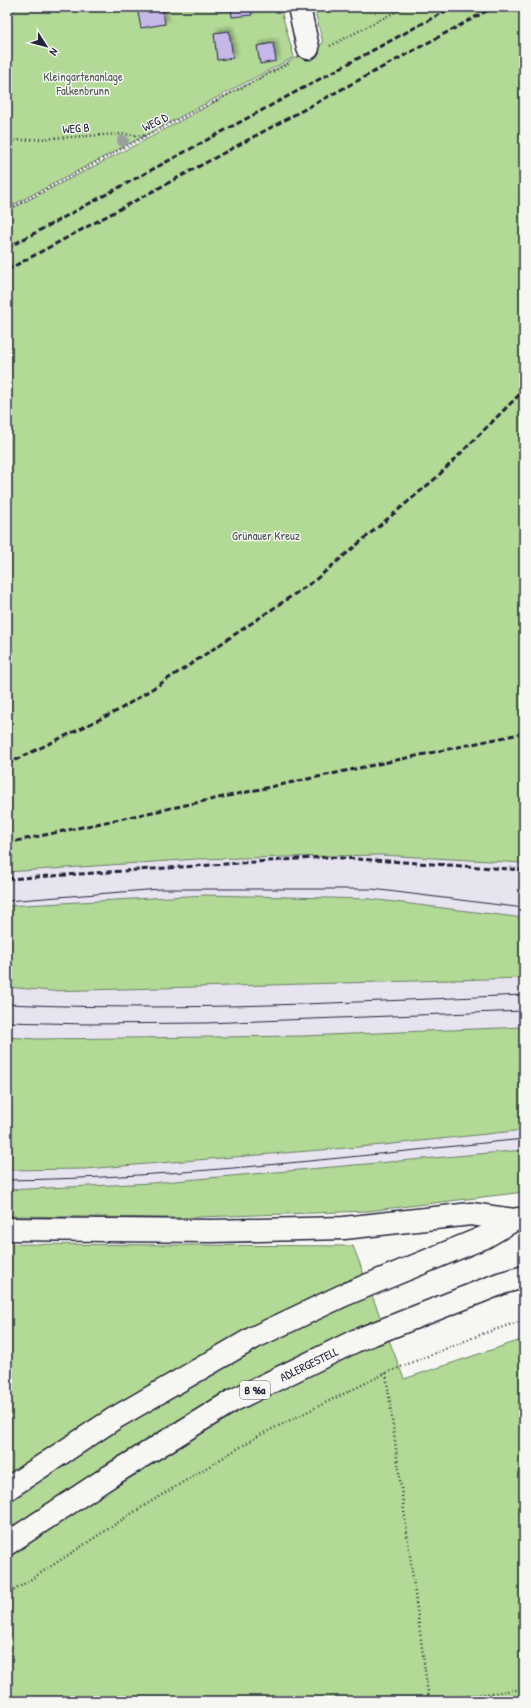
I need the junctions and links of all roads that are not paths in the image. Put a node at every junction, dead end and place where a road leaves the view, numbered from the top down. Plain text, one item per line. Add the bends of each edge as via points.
1 (299, 7) edge
2 (308, 48) road end
3 (519, 1218) edge
4 (7, 1229) edge
5 (524, 1277) edge
6 (7, 1489) edge
7 (7, 1544) edge

1 - 2 main road
3 - 4 main road via 471,1214 344,1228 211,1231
3 - 6 main road via 485,1237 344,1295 255,1336 115,1418
5 - 7 main road, ADLERGESTELL / B 96a via 502,1283 355,1341 232,1401 110,1476

